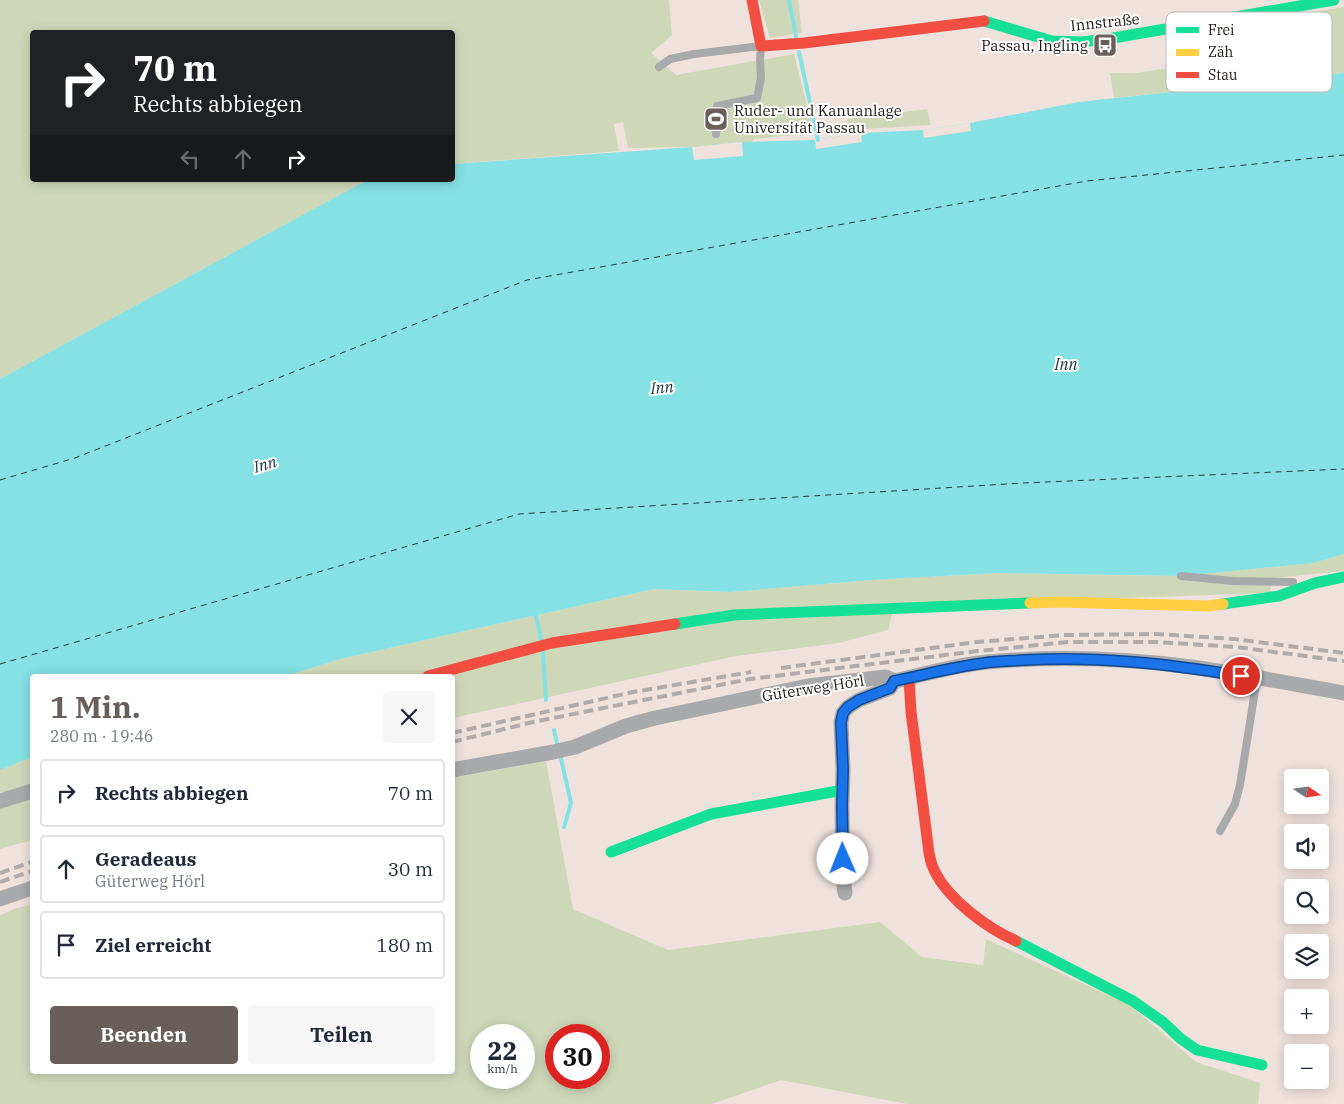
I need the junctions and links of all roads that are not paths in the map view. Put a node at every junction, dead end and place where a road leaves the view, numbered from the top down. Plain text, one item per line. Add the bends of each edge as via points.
1 (752, 0) edge
2 (1334, 0) edge
3 (1264, 12) edge
4 (1166, 29) edge
5 (761, 46) junction
6 (659, 67) dead end
7 (716, 134) dead end
8 (1181, 576) dead end
9 (1344, 577) edge
10 (1315, 583) junction
11 (436, 674) edge
12 (1257, 678) junction
13 (902, 680) junction
14 (1344, 693) edge
15 (455, 769) edge
16 (843, 790) junction
17 (30, 792) edge
18 (0, 801) edge
19 (1220, 832) dead end
20 (611, 852) dead end
21 (30, 889) edge
22 (845, 893) dead end
23 (0, 899) edge
24 (1262, 1065) dead end

1 - 5 street
2 - 3 street, Innstraße
4 - 5 street, Innstraße via 1082,42 1052,41 986,20
5 - 6 lane via 694,54 670,59
5 - 7 lane via 757,98 717,106
8 - 10 lane
9 - 10 street
10 - 11 street via 1279,596 1208,606 1059,602 734,615 552,643
12 - 13 street, Güterweg Hörl via 1156,663 1066,659 986,662
12 - 14 street, Güterweg Hörl
12 - 19 lane via 1240,785 1235,804
13 - 15 street, Güterweg Hörl via 886,677 808,686 698,708 626,726 575,747
13 - 16 street via 859,700 843,713
13 - 24 street via 911,712 929,852 940,881 952,894 973,915 1005,936 1133,1001 1197,1050
16 - 20 street via 711,814
16 - 22 street
17 - 18 street
21 - 23 street

